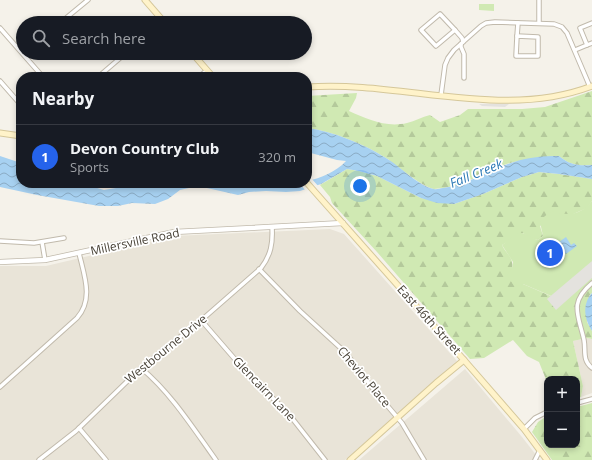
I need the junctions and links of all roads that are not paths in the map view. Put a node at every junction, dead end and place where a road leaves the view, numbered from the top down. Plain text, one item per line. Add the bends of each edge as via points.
1 (88, 0) edge
2 (145, 0) edge
3 (539, 0) edge
4 (69, 16) edge
5 (158, 16) edge
6 (592, 22) edge
7 (518, 23) junction
8 (539, 23) junction
9 (0, 28) edge
10 (454, 30) junction
11 (517, 36) junction
12 (462, 43) junction
13 (592, 43) edge
14 (16, 45) edge
15 (587, 45) junction
16 (575, 50) junction
17 (29, 60) edge
18 (118, 60) edge
19 (198, 60) edge
20 (207, 70) joint
21 (39, 72) edge
22 (104, 72) edge
23 (205, 72) edge
24 (464, 78) dead end
25 (0, 81) edge
26 (591, 86) edge
27 (312, 87) edge
28 (441, 95) junction
29 (16, 99) edge
30 (0, 133) edge
31 (16, 135) edge
32 (310, 188) edge
33 (343, 223) junction
34 (272, 227) junction
35 (64, 238) dead end
36 (0, 241) edge
37 (42, 242) junction
38 (79, 253) junction
39 (45, 260) junction
40 (0, 262) edge
41 (259, 269) junction
42 (592, 283) edge
43 (201, 320) junction
44 (464, 360) junction
45 (141, 368) junction
46 (592, 368) edge
47 (0, 387) edge
48 (592, 400) edge
49 (580, 403) edge
50 (544, 414) edge
51 (398, 418) junction
52 (79, 428) junction
53 (524, 429) junction
54 (540, 450) junction
55 (39, 460) edge
56 (106, 460) edge
57 (216, 460) edge
58 (325, 460) edge
59 (350, 460) edge
60 (424, 460) edge
61 (535, 460) edge
62 (547, 460) edge

1 - 4 street
2 - 5 main road
3 - 8 street
6 - 15 street via 580,28
7 - 8 street
7 - 11 street
7 - 12 street via 486,23
8 - 16 street via 562,27
9 - 14 street
10 - 10 street via 440,14 421,30 436,46
10 - 12 street via 462,38
11 - 11 street via 516,56 538,56 538,37
12 - 24 street
12 - 28 street via 447,59
13 - 15 street
15 - 16 street
16 - 26 street
17 - 21 street
18 - 22 street
19 - 20 main road
20 - 23 street
25 - 29 street
26 - 28 main road via 556,96 520,100 486,100
27 - 28 main road via 354,86
30 - 31 main road
32 - 33 main road, East 46th Street
33 - 34 street, Millersville Road
33 - 44 main road, East 46th Street
34 - 38 street, Millersville Road via 174,232
34 - 41 street, Westbourne Drive via 271,250
35 - 37 street
36 - 37 street
37 - 39 street
38 - 39 street, Millersville Road
38 - 47 street via 87,290 83,311
39 - 40 street, Millersville Road
41 - 43 street, Westbourne Drive
41 - 51 street, Cheviot Place via 346,353
42 - 46 street via 581,296 577,308 584,354
43 - 45 street, Westbourne Drive
43 - 58 street, Glencairn Lane via 246,372 288,413
44 - 51 main road
44 - 53 main road, East 46th Street
45 - 52 street, Westbourne Drive
45 - 57 street via 176,405
48 - 49 street
50 - 53 street
51 - 59 main road
51 - 60 street, Cheviot Place
52 - 55 street, Westbourne Drive
52 - 56 street
53 - 54 main road, East 46th Street
54 - 61 street
54 - 62 main road, East 46th Street

